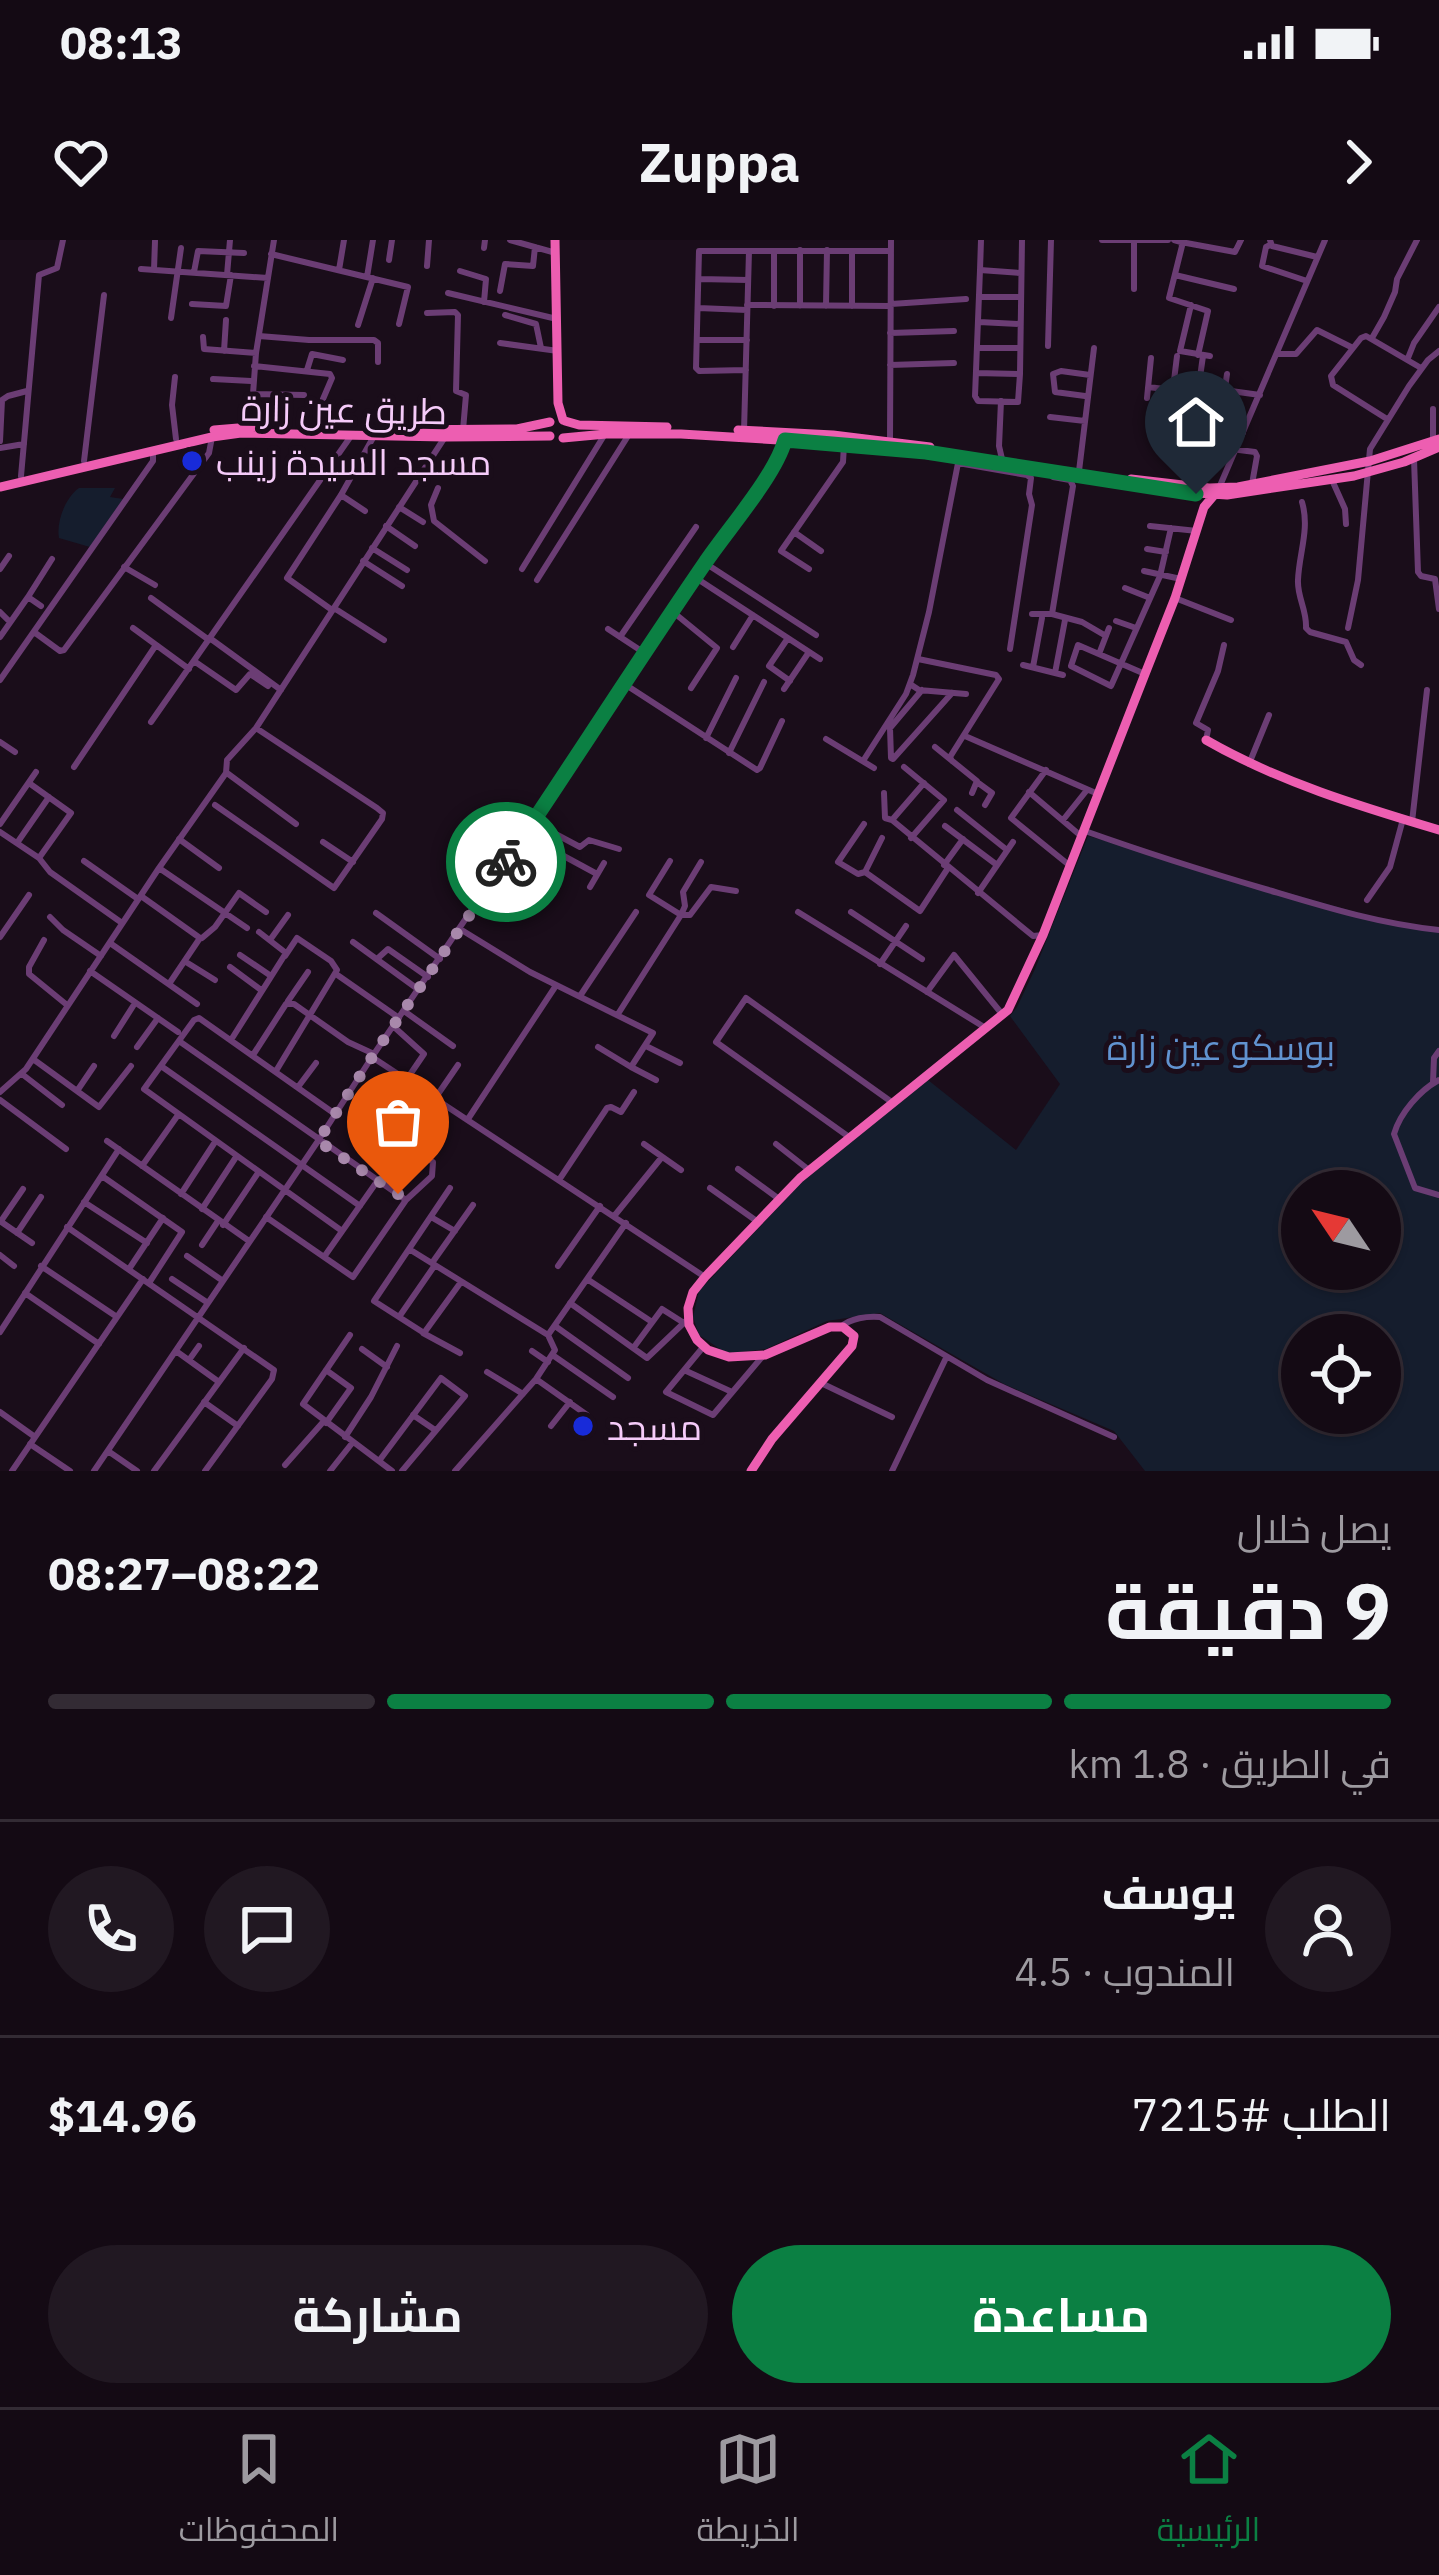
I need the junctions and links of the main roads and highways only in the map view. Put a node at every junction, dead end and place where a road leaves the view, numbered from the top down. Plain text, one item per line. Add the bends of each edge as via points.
1 (555, 240) edge
2 (558, 403) junction
3 (564, 420) junction
4 (550, 422) junction
5 (578, 430) junction
6 (542, 433) junction
7 (563, 438) junction
8 (1437, 443) edge
9 (1370, 467) junction
10 (1337, 475) junction
11 (0, 484) edge
12 (1217, 491) junction
13 (1196, 494) junction
14 (1204, 507) junction
15 (1206, 740) road end
16 (1438, 827) edge
17 (751, 1471) edge

1 - 2 main road
2 - 3 main road
2 - 4 main road
3 - 4 main road
3 - 5 main road
3 - 7 main road
4 - 6 main road, طريق عين زارة
5 - 7 main road
5 - 12 main road via 890,440
5 - 13 main road via 844,443
6 - 7 main road
6 - 11 main road, طريق عين زارة via 259,432
6 - 11 main road, طريق عين زارة via 241,426
8 - 9 main road
8 - 9 main road via 1414,459
9 - 10 main road
10 - 12 main road
10 - 12 main road
12 - 13 main road
12 - 14 main road
13 - 14 main road
14 - 17 main road via 1012,1003 809,1170 690,1300 691,1330 729,1357 765,1354 816,1331 852,1333 854,1342
15 - 16 main road via 1285,780

